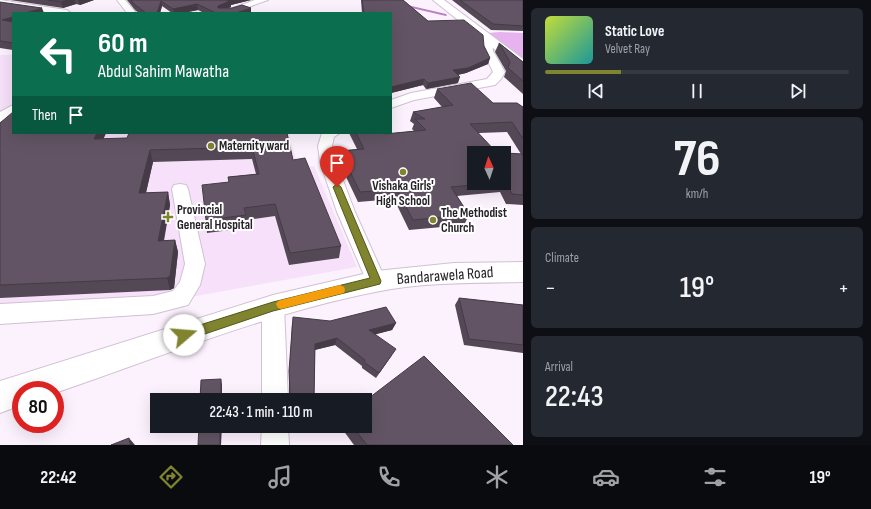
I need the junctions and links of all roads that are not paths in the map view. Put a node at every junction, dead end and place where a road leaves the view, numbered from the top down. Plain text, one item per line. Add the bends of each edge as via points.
1 (9, 0) edge
2 (121, 0) edge
3 (264, 0) edge
4 (438, 0) edge
5 (0, 3) edge
6 (60, 12) edge
7 (131, 12) edge
8 (226, 12) edge
9 (487, 36) junction
10 (523, 65) edge
11 (392, 104) edge
12 (12, 110) edge
13 (0, 118) edge
14 (330, 134) edge
15 (180, 189) dead end
16 (523, 272) edge
17 (376, 281) junction
18 (273, 306) junction
19 (0, 314) edge
20 (275, 393) edge
21 (0, 397) edge
22 (275, 433) edge
23 (275, 445) edge

1 - 5 street
2 - 7 street
3 - 8 street
4 - 9 main road
5 - 6 street
9 - 10 main road
9 - 11 street via 488,52 499,72 491,82 411,97
12 - 13 street
14 - 17 street via 325,146 328,162 346,212
15 - 19 street via 194,264 190,285 180,299 153,305
16 - 17 main road, Bandarawela Road via 454,273
17 - 18 main road, Bandarawela Road
18 - 20 street
18 - 21 main road, Bandarawela Road
22 - 23 street

